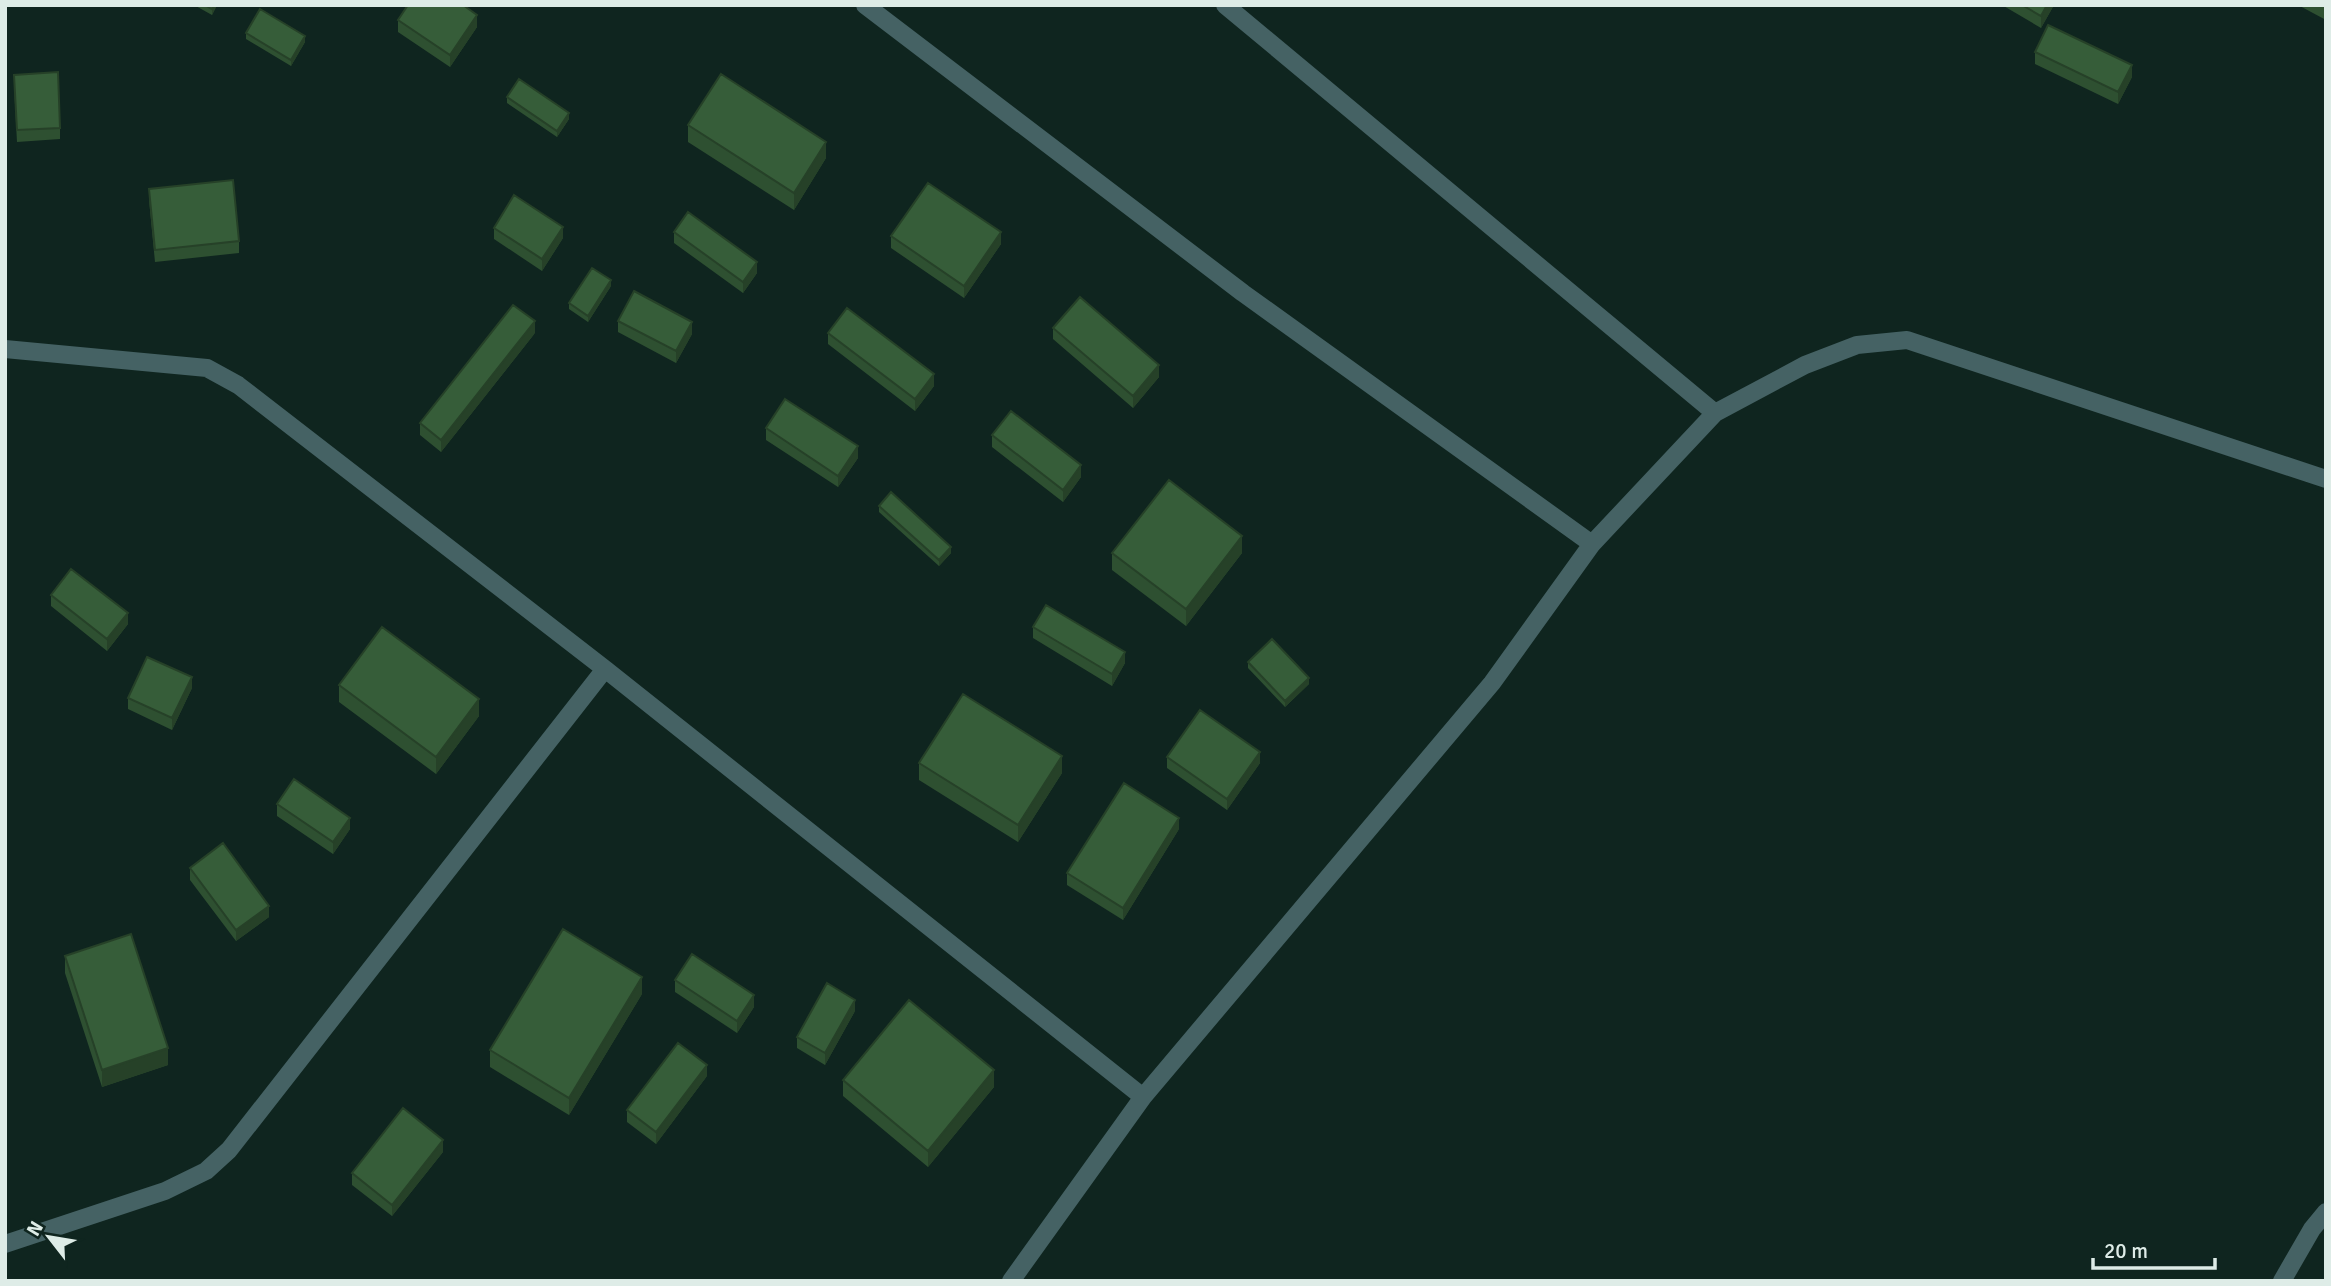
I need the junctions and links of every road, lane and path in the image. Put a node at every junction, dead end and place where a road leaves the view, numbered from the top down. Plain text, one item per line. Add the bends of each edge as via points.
1 (865, 5) edge
2 (1224, 5) edge
3 (5, 349) edge
4 (1715, 412) junction
5 (2326, 479) edge
6 (1592, 544) junction
7 (605, 669) junction
8 (1143, 1097) junction
9 (2326, 1212) edge
10 (5, 1224) edge
11 (8, 1243) edge
12 (1011, 1281) edge
13 (2282, 1281) edge

1 - 6 street via 1243,293
2 - 4 street
3 - 7 street via 207,368 238,385
4 - 5 street via 1857,345 1907,340
4 - 6 street
6 - 8 street via 1492,683
7 - 8 street
7 - 11 street via 229,1150 206,1171 164,1191
8 - 12 street
9 - 13 street
10 - 11 street

